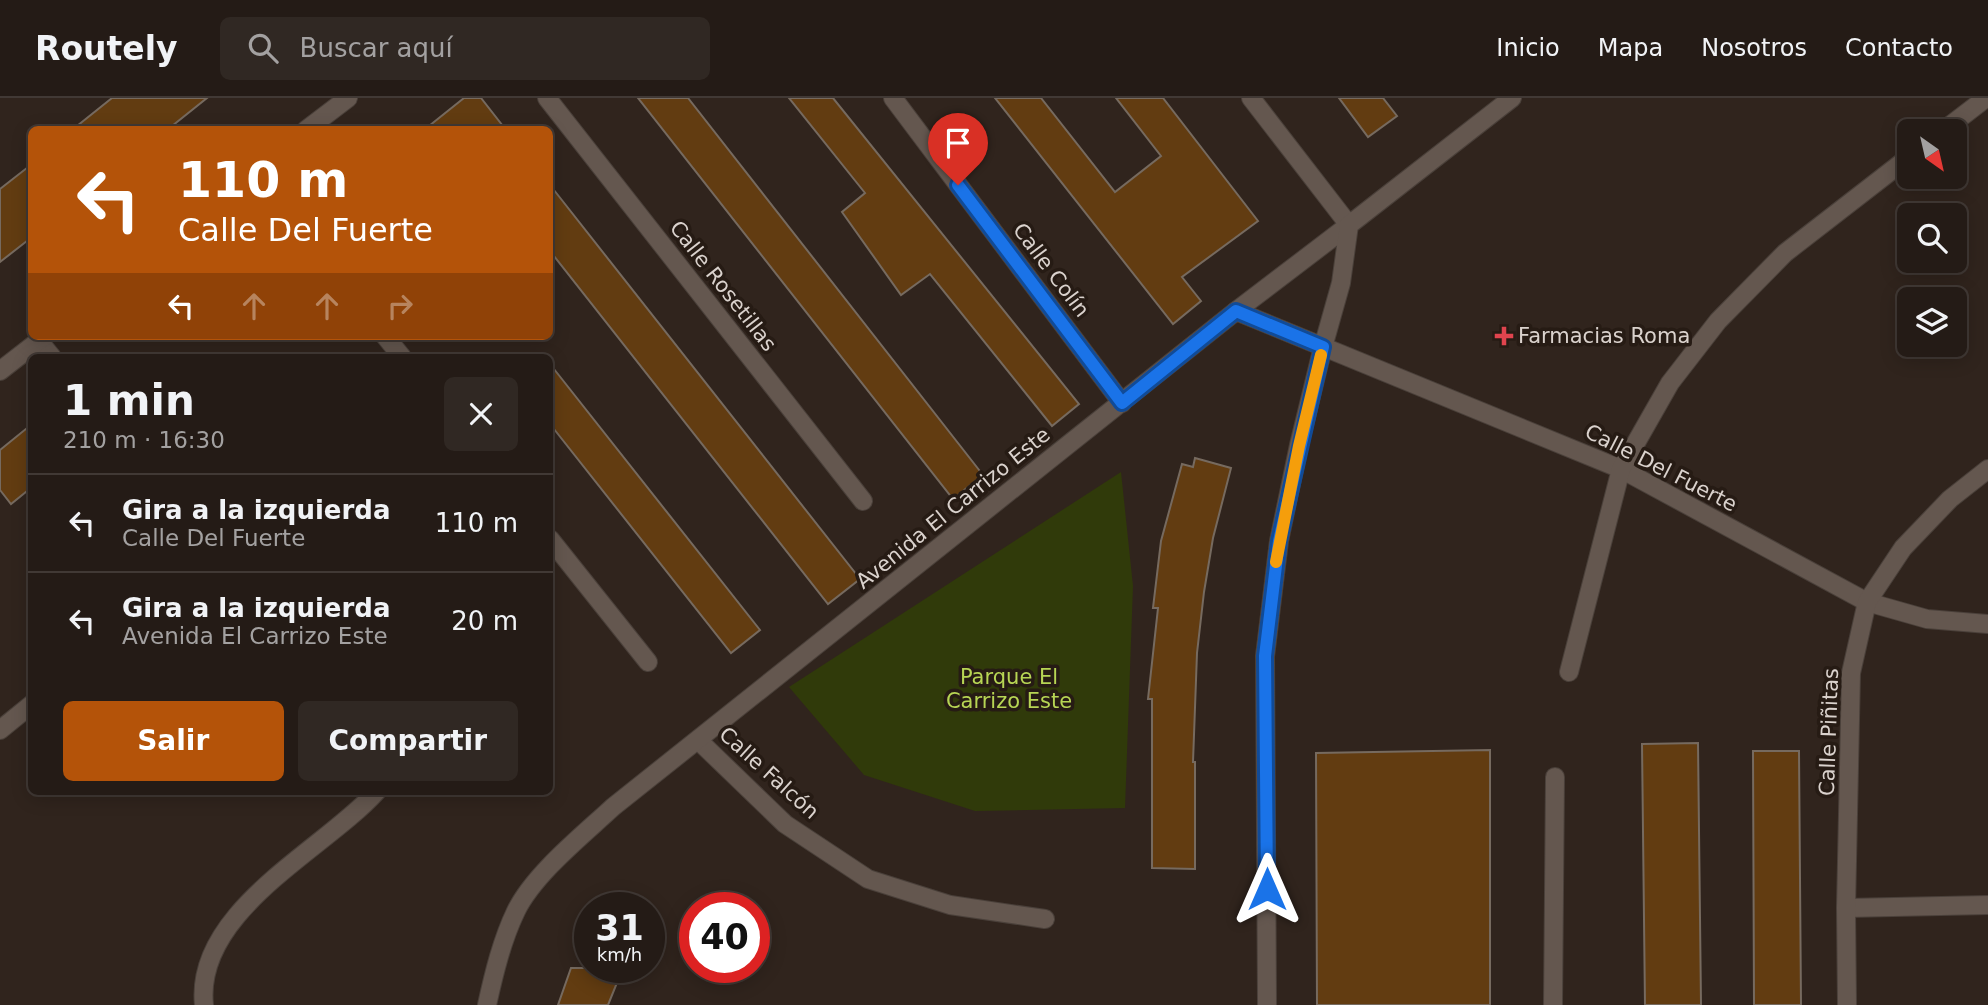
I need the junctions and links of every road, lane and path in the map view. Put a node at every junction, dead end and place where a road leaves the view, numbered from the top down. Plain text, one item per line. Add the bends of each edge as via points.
1 (348, 98) edge
2 (547, 98) edge
3 (893, 98) edge
4 (1251, 98) edge
5 (1512, 98) edge
6 (1986, 98) edge
7 (1959, 119) edge
8 (311, 126) edge
9 (1897, 166) edge
10 (1349, 225) junction
11 (1236, 311) junction
12 (39, 340) edge
13 (388, 340) edge
14 (1323, 347) junction
15 (400, 354) edge
16 (0, 371) edge
17 (1122, 403) junction
18 (1621, 468) junction
19 (1988, 469) edge
20 (863, 501) dead end
21 (553, 543) edge
22 (1867, 602) junction
23 (1988, 624) edge
24 (648, 662) dead end
25 (1569, 672) dead end
26 (28, 707) edge
27 (0, 730) edge
28 (698, 740) junction
29 (1555, 777) dead end
30 (372, 795) edge
31 (1988, 905) edge
32 (1846, 908) junction
33 (1045, 919) dead end
34 (204, 1005) edge
35 (487, 1005) edge
36 (1267, 1005) edge
37 (1553, 1005) edge
38 (1847, 1005) edge

1 - 8 street
2 - 20 street, Calle Rosetillas
3 - 17 street, Calle Colín
4 - 10 street
5 - 10 street, Avenida El Carrizo Este
6 - 7 street
9 - 18 street via 1785,253 1718,321 1670,383
10 - 11 street, Avenida El Carrizo Este
10 - 14 street via 1341,283
11 - 14 street, Calle Del Fuerte
11 - 17 street, Avenida El Carrizo Este
12 - 16 street
13 - 15 street
14 - 18 street, Calle Del Fuerte
14 - 36 street via 1279,541 1265,656
17 - 28 street, Avenida El Carrizo Este
18 - 22 street, Calle Del Fuerte
18 - 25 street
19 - 22 street, Calle Piñitas via 1950,499 1903,548
21 - 24 street
22 - 23 street, Calle Del Fuerte via 1927,619
22 - 32 street, Calle Piñitas via 1851,673
26 - 27 street
28 - 33 street, Calle Falcón via 785,824 868,879 950,905
28 - 35 street, Avenida El Carrizo Este via 613,807 544,873 517,909
29 - 37 street
30 - 34 street via 251,898 209,964
31 - 32 street
32 - 38 street, Calle Piñitas

